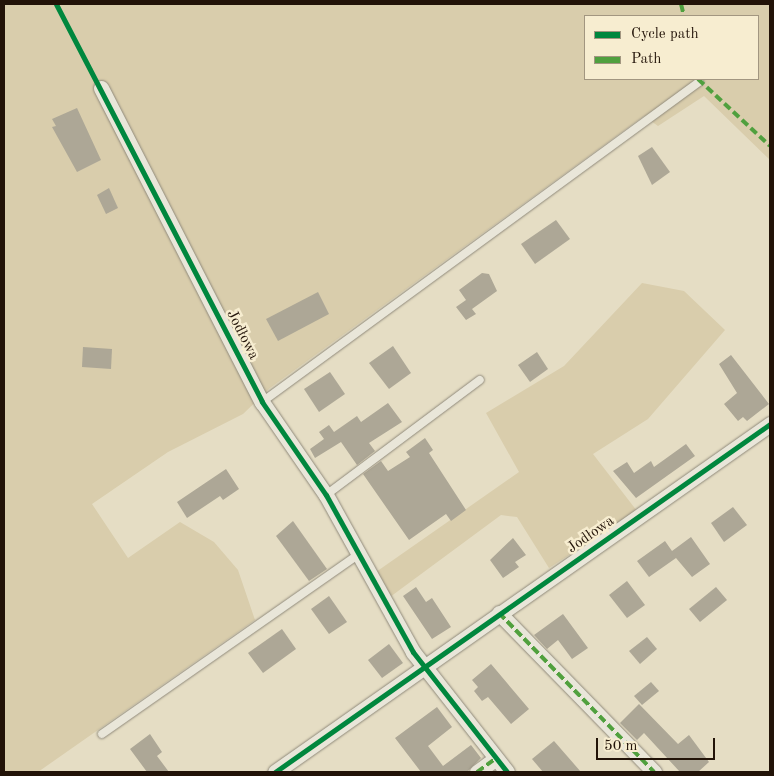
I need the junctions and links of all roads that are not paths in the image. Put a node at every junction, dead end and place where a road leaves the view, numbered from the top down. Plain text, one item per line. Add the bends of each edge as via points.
1 (699, 82) dead end
2 (101, 88) road end
3 (480, 380) dead end
4 (262, 402) junction
5 (770, 424) edge
6 (326, 495) junction
7 (359, 554) junction
8 (499, 613) junction
9 (425, 666) junction
10 (102, 734) dead end
11 (495, 759) junction
12 (275, 772) edge
13 (477, 772) edge
14 (507, 772) edge
15 (654, 772) edge

1 - 4 lane
2 - 4 street, Jodłowa
3 - 6 lane
4 - 6 street, Jodłowa
5 - 8 street, Jodłowa
6 - 7 street, Jodłowa
7 - 9 street, Jodłowa
7 - 10 lane
8 - 9 street, Jodłowa
8 - 15 street
9 - 11 street, Jodłowa
9 - 12 street, Jodłowa
11 - 13 street
11 - 14 street, Jodłowa

